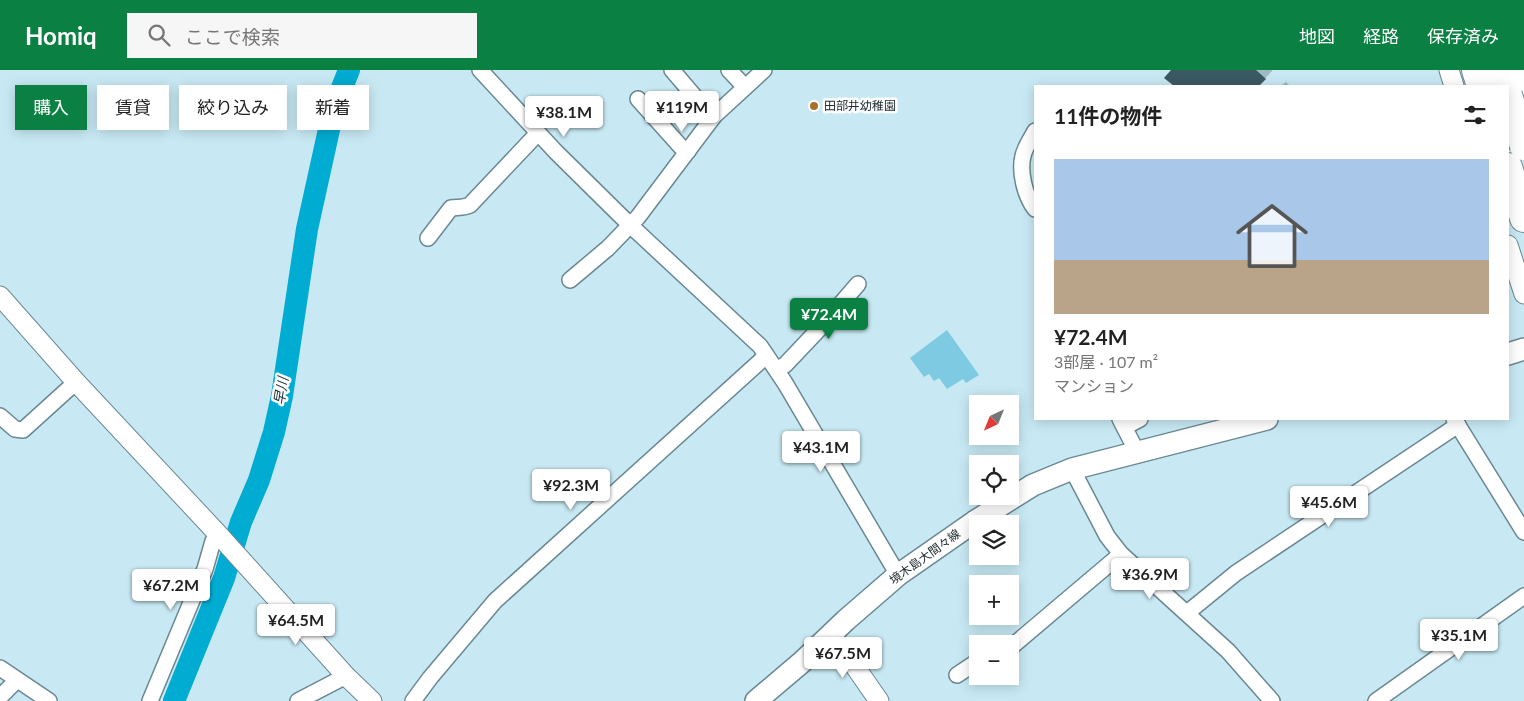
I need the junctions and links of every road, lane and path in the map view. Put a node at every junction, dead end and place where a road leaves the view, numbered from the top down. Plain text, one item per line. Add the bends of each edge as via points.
1 (480, 70) edge
2 (672, 70) edge
3 (729, 70) edge
4 (764, 70) edge
5 (1449, 70) edge
6 (1476, 70) edge
7 (1516, 70) edge
8 (1454, 85) edge
9 (1481, 85) edge
10 (745, 87) junction
11 (1513, 87) edge
12 (638, 99) dead end
13 (714, 116) junction
14 (538, 133) junction
15 (1034, 133) edge
16 (1524, 146) edge
17 (688, 151) junction
18 (1509, 170) edge
19 (1034, 207) edge
20 (1524, 218) edge
21 (630, 225) junction
22 (428, 238) dead end
23 (1509, 248) edge
24 (570, 280) dead end
25 (858, 284) dead end
26 (1524, 294) edge
27 (0, 296) edge
28 (1524, 349) edge
29 (1509, 354) edge
30 (766, 356) junction
31 (777, 369) junction
32 (76, 382) junction
33 (0, 416) edge
34 (1136, 420) edge
35 (1263, 420) edge
36 (1456, 422) edge
37 (1122, 423) edge
38 (1137, 452) junction
39 (1072, 469) junction
40 (1524, 532) edge
41 (219, 537) junction
42 (1121, 554) junction
43 (898, 575) junction
44 (1524, 596) edge
45 (1187, 613) junction
46 (830, 636) junction
47 (1019, 640) edge
48 (969, 667) edge
49 (0, 668) edge
50 (957, 675) dead end
51 (346, 676) junction
52 (17, 680) junction
53 (0, 697) edge
54 (49, 701) edge
55 (150, 701) edge
56 (298, 701) edge
57 (372, 701) edge
58 (413, 701) edge
59 (756, 701) edge
60 (879, 701) edge
61 (1272, 701) edge
62 (1376, 701) edge

1 - 14 street
2 - 13 street
3 - 10 street
4 - 10 street
5 - 8 street
6 - 9 highway
7 - 11 street
10 - 13 street
11 - 16 highway, bridge
12 - 17 street
13 - 17 street
14 - 21 street
14 - 22 street via 470,205 451,208
15 - 19 street via 1025,149 1022,169
17 - 21 street
18 - 20 highway
21 - 24 street
21 - 30 street via 760,346
23 - 26 street
25 - 31 street via 785,365
27 - 32 street
28 - 29 main road
30 - 31 street
30 - 58 street via 495,601
31 - 43 street
32 - 33 street via 23,430 15,429
32 - 41 street
34 - 37 street
35 - 38 main road, 境木島大間々線
36 - 40 street
36 - 45 street via 1242,568
37 - 38 street
38 - 39 main road, 境木島大間々線
39 - 42 street via 1107,536
39 - 43 main road, 境木島大間々線 via 1022,491
41 - 51 street
41 - 55 street via 213,541 205,569
42 - 45 street
42 - 47 street
43 - 46 main road, 境木島大間々線
44 - 62 street
45 - 61 street via 1228,651
46 - 59 main road, 境木島大間々線
46 - 60 street
48 - 50 street
49 - 52 street
51 - 56 street
51 - 57 street
52 - 53 street
52 - 54 street

